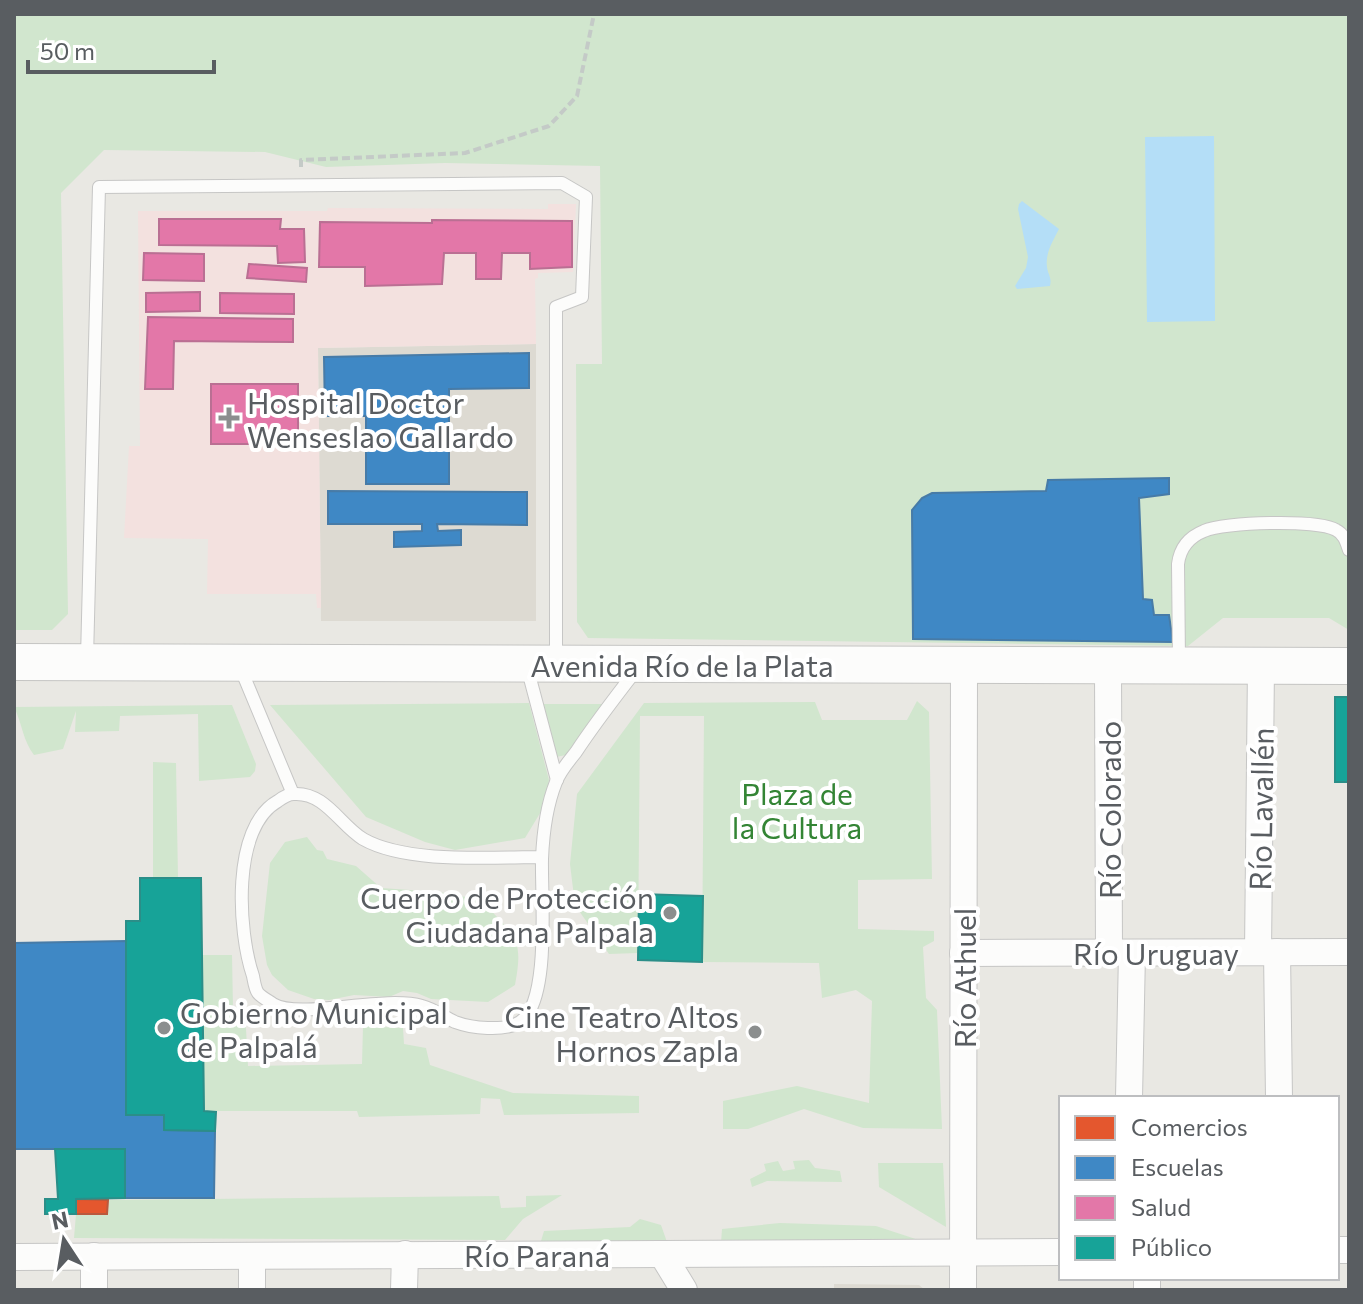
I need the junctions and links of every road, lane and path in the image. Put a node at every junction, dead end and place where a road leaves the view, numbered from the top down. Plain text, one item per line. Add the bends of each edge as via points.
1 (594, 14) edge
2 (299, 185) junction
3 (1349, 550) edge
4 (14, 662) edge
5 (87, 662) junction
6 (238, 663) junction
7 (541, 664) junction
8 (641, 664) junction
9 (964, 666) junction
10 (1108, 666) junction
11 (1179, 666) junction
12 (1261, 666) junction
13 (1349, 666) edge
14 (557, 780) junction
15 (293, 794) junction
16 (542, 857) junction
17 (1268, 952) junction
18 (1349, 952) edge
19 (963, 953) junction
20 (1120, 953) junction
21 (1129, 1096) edge
22 (1279, 1096) edge
23 (963, 1252) junction
24 (1059, 1252) edge
25 (405, 1254) junction
26 (662, 1254) junction
27 (94, 1256) junction
28 (252, 1256) junction
29 (14, 1257) edge
30 (94, 1290) edge
31 (252, 1290) edge
32 (404, 1290) edge
33 (684, 1290) edge
34 (963, 1290) edge

1 - 2 path via 577,96 549,126 465,153 301,160
2 - 5 lane via 99,187
2 - 7 lane via 562,183 586,197 582,297 556,307
3 - 11 lane via 1340,532 1310,523 1220,525 1194,536 1178,564
4 - 5 main road, Avenida Río de la Plata
5 - 6 main road, Avenida Río de la Plata
6 - 7 main road, Avenida Río de la Plata
6 - 15 lane
7 - 8 main road, Avenida Río de la Plata
7 - 14 lane
8 - 9 main road, Avenida Río de la Plata
8 - 14 lane
9 - 10 main road, Avenida Río de la Plata
9 - 19 street, Río Athuel
10 - 11 main road, Avenida Río de la Plata
10 - 20 street, Río Colorado
11 - 12 main road, Avenida Río de la Plata
12 - 13 main road, Avenida Río de la Plata
12 - 17 street, Río Lavallén
14 - 16 lane
15 - 16 lane via 326,804 348,827 381,846 443,857
15 - 16 lane via 260,815 245,864 241,903 258,993 276,1006 295,1010 394,1003 423,1006 469,1025 518,1024 539,988
17 - 18 street, Río Uruguay
17 - 20 street, Río Uruguay
17 - 22 street, Río Lavallén
19 - 20 street, Río Uruguay
19 - 23 street, Río Athuel
20 - 21 street, Río Colorado
23 - 24 street, Río Paraná
23 - 26 street, Río Paraná
23 - 34 street, Río Athuel
25 - 26 street, Río Paraná
25 - 28 street, Río Paraná
25 - 32 street
26 - 33 street
27 - 28 street, Río Paraná
27 - 29 street, Río Paraná
27 - 30 street
28 - 31 street

